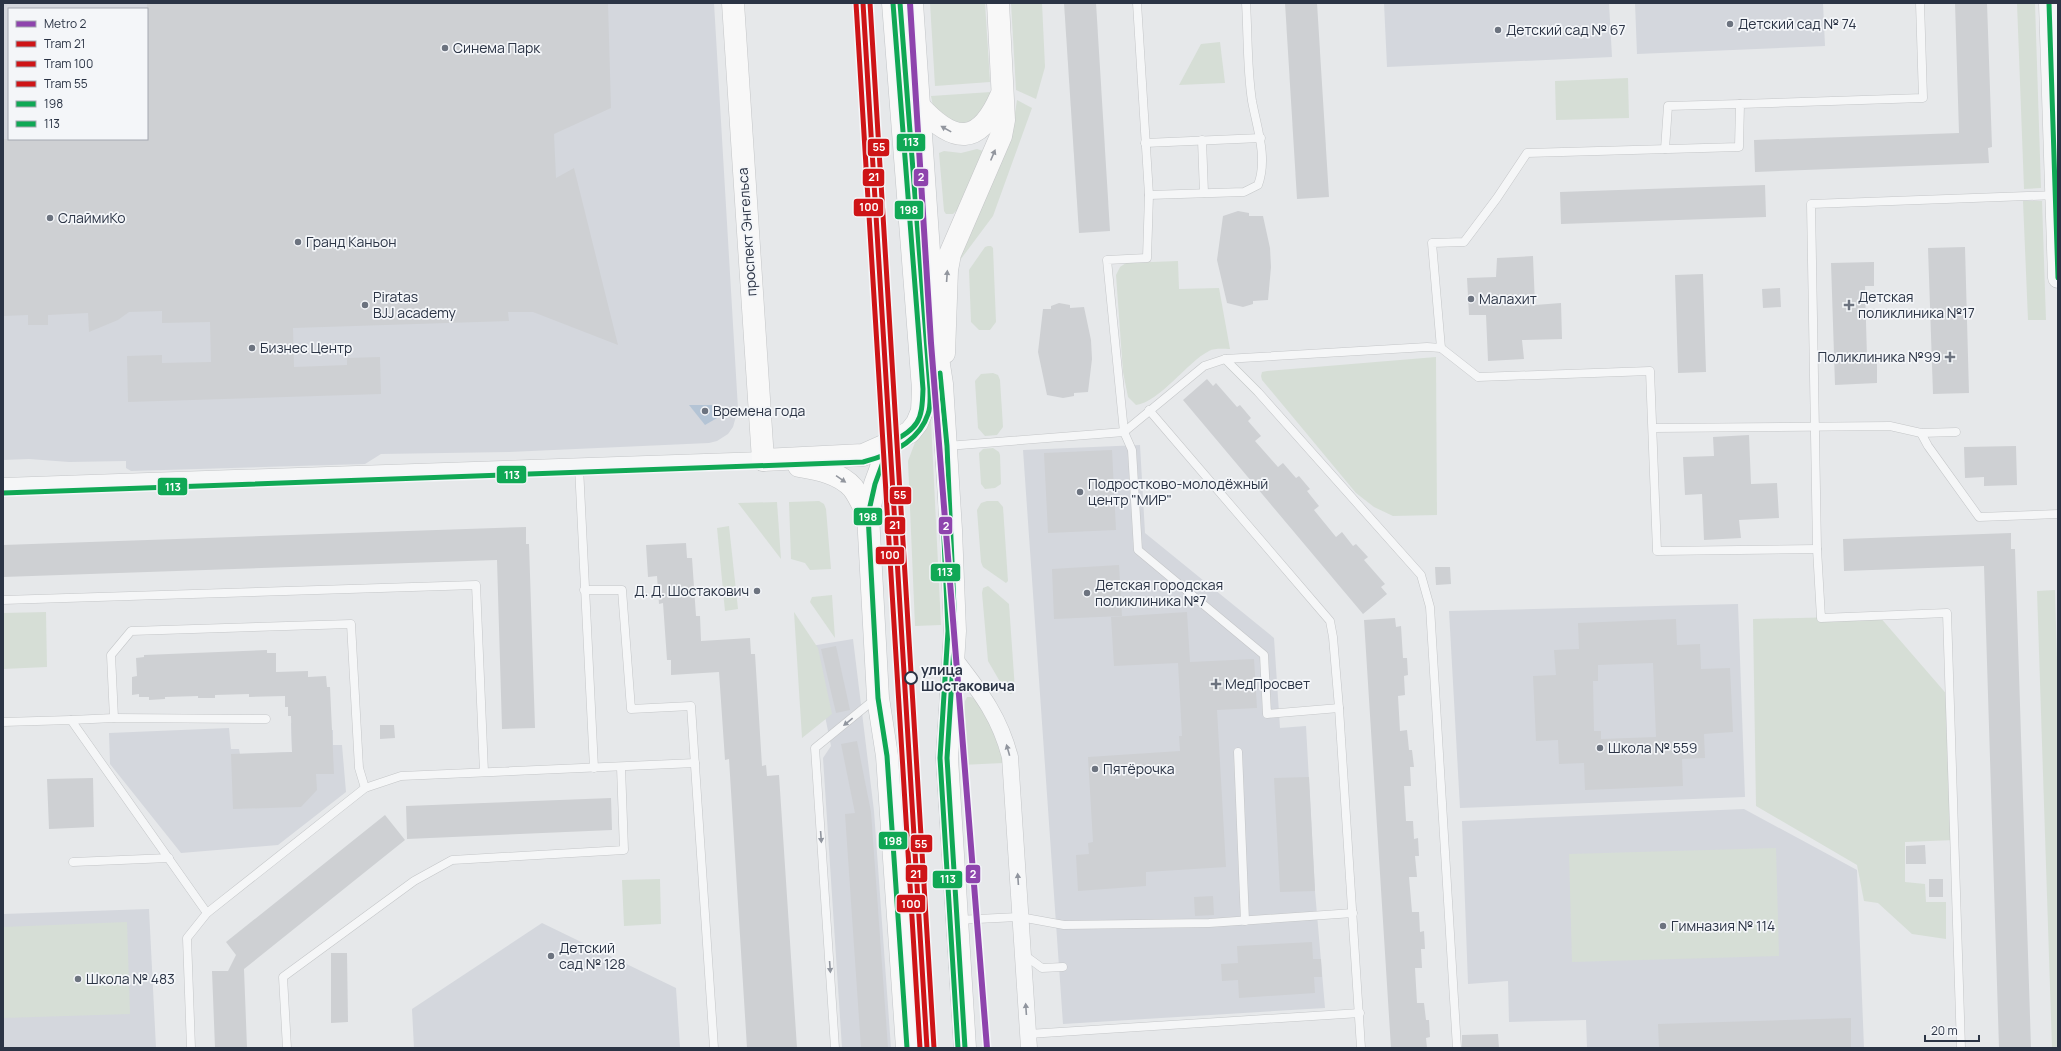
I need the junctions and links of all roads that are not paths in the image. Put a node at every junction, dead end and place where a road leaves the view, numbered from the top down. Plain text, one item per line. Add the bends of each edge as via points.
1 (733, 3) edge
2 (893, 3) edge
3 (912, 3) edge
4 (998, 3) edge
5 (1137, 3) edge
6 (1246, 3) edge
7 (1920, 3) edge
8 (2049, 3) edge
9 (1003, 91) junction
10 (1740, 104) junction
11 (919, 106) junction
12 (1260, 138) junction
13 (1202, 140) junction
14 (1145, 143) junction
15 (1665, 149) junction
16 (1204, 193) junction
17 (1148, 195) junction
18 (2057, 195) edge
19 (2058, 278) edge
20 (1441, 348) junction
21 (1225, 359) junction
22 (942, 384) junction
23 (1149, 410) junction
24 (1816, 427) junction
25 (1654, 428) junction
26 (1124, 432) junction
27 (1956, 432) dead end
28 (1921, 433) junction
29 (890, 443) junction
30 (947, 446) junction
31 (763, 460) junction
32 (580, 467) junction
33 (3, 486) edge
34 (2058, 514) edge
35 (868, 515) junction
36 (1817, 549) junction
37 (584, 590) junction
38 (3, 600) edge
39 (954, 658) junction
40 (878, 698) junction
41 (1339, 708) junction
42 (114, 718) junction
43 (266, 719) dead end
44 (72, 720) junction
45 (3, 722) edge
46 (1238, 752) dead end
47 (695, 763) junction
48 (621, 767) junction
49 (594, 768) junction
50 (484, 772) junction
51 (365, 788) junction
52 (169, 858) junction
53 (73, 862) dead end
54 (208, 913) junction
55 (1353, 913) junction
56 (1020, 917) junction
57 (957, 920) junction
58 (1245, 921) junction
59 (1023, 953) junction
60 (1063, 968) dead end
61 (1360, 1013) junction
62 (1028, 1041) edge
63 (191, 1048) edge
64 (287, 1048) edge
65 (714, 1048) edge
66 (835, 1048) edge
67 (907, 1048) edge
68 (965, 1048) edge
69 (1361, 1048) edge
70 (1457, 1048) edge
71 (1961, 1048) edge

1 - 31 main road, проспект Энгельса
2 - 29 main road via 923,389 922,411 917,423 910,432
3 - 11 main road
4 - 9 main road
5 - 14 lane
6 - 12 lane via 1252,100
7 - 10 lane via 1923,98
8 - 18 street
9 -> 11 main road via 988,121 980,129 965,134 953,133 943,128
22 -> 9 main road via 949,259 1001,136 1004,120
10 - 15 lane via 1668,106
10 - 15 lane via 1738,147
11 - 22 main road via 935,339
12 - 13 lane
12 - 16 lane via 1261,177 1258,185 1244,192
13 - 14 lane
13 - 16 lane
14 - 17 lane
15 - 20 lane via 1527,153 1464,242 1432,243
16 - 17 lane
17 - 26 lane via 1147,258 1107,260
18 - 19 street
18 - 24 lane via 1811,204
20 - 21 lane
20 - 25 lane via 1478,377 1650,370
21 - 23 lane via 1204,366
21 - 70 lane via 1258,392 1421,575 1430,607
22 - 30 main road
23 - 26 lane
23 - 41 lane via 1330,622 1334,637
24 - 25 lane
24 - 28 lane via 1890,426
24 - 36 lane
25 - 36 lane via 1657,551
26 - 30 lane
26 - 41 lane via 1132,450 1138,550 1264,655 1267,714
27 - 28 lane
28 - 34 lane via 1979,517
29 - 31 main road via 863,455
29 - 35 main road via 875,484
30 - 39 main road
31 - 32 street
31 -> 35 main road via 818,469 838,476 852,488
32 - 33 street
32 - 37 lane
35 - 40 main road
36 - 71 lane via 1821,618 1947,613
37 - 47 lane via 622,590 630,709 691,706
37 - 49 lane
38 - 50 lane via 476,585
56 -> 39 street via 1010,757 996,717
39 - 57 main road via 947,758
40 -> 66 lane via 815,748
40 - 67 main road via 887,756
41 - 55 lane
42 - 43 lane
42 - 44 lane
42 - 51 lane via 111,655 132,631 351,624 359,768
44 - 45 lane
44 - 52 lane
46 - 58 lane
47 - 48 lane
47 - 65 lane
48 - 49 lane
48 - 64 lane via 624,850 452,860 414,881 283,977
49 - 50 lane
50 - 51 lane via 401,776
51 - 54 lane
52 - 53 lane
52 - 54 lane
54 - 63 lane via 187,938
55 - 58 lane
55 - 61 lane
56 - 57 lane
56 - 58 lane via 1064,924
56 - 59 street
57 - 68 main road
59 - 60 lane via 1042,968
62 -> 59 street
61 - 62 lane
61 - 69 lane

